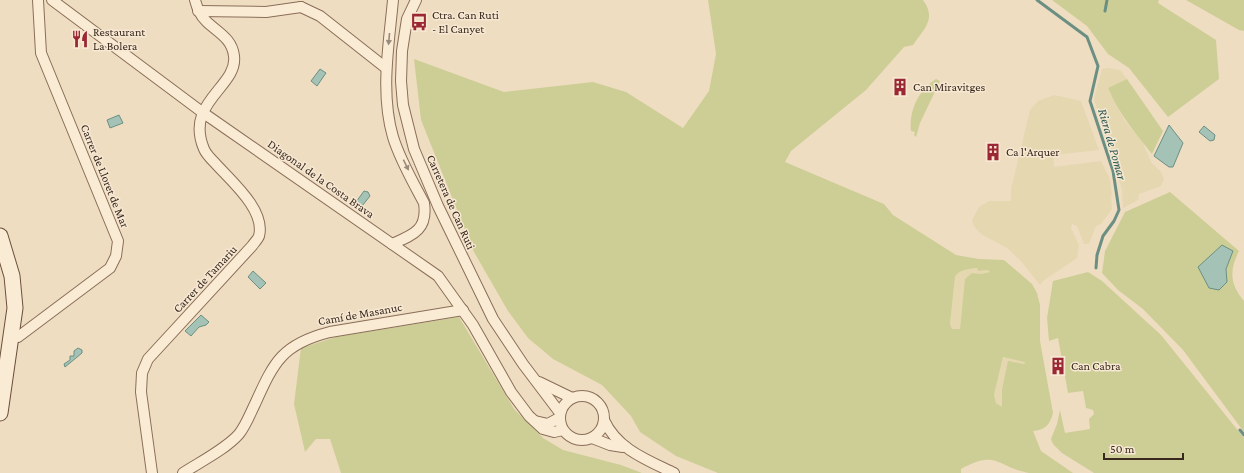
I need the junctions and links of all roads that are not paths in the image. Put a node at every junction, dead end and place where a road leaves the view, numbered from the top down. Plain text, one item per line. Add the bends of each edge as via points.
1 (38, 0) edge
2 (52, 0) edge
3 (195, 0) edge
4 (393, 0) edge
5 (408, 0) edge
6 (416, 0) edge
7 (302, 4) edge
8 (198, 11) junction
9 (408, 14) junction
10 (386, 68) junction
11 (202, 112) junction
12 (0, 236) edge
13 (392, 244) junction
14 (1, 260) edge
15 (462, 310) junction
16 (12, 336) junction
17 (0, 354) edge
18 (0, 374) edge
19 (538, 381) junction
20 (572, 398) junction
21 (0, 414) edge
22 (560, 415) junction
23 (533, 420) junction
24 (604, 420) junction
25 (563, 430) junction
26 (592, 438) junction
27 (623, 447) junction
28 (152, 473) edge
29 (183, 473) edge
30 (674, 473) edge

1 - 16 street, Carrer de Lloret de Mar via 41,53 118,241 116,256 110,268 18,337
2 - 11 street, Diagonal de la Costa Brava
3 - 8 street
4 -> 10 street
5 - 9 street, Carretera de Can Ruti
6 - 9 street, Carretera de Can Ruti
7 - 8 street via 266,12
7 - 10 street
8 - 11 street via 206,22 223,34 234,56 232,70
9 - 19 street, Carretera de Can Ruti via 402,51 401,81 403,105 414,149 438,206 493,319 523,364
10 -> 13 street via 388,113 393,137 425,210 422,226 416,232
11 - 13 street, Diagonal de la Costa Brava
11 - 28 street, Carrer de Tamariu via 200,136 204,150 256,209 259,236 148,358 142,373 142,392
12 - 16 street via 15,292
13 - 15 street, Diagonal de la Costa Brava via 438,276
14 - 16 street via 10,293 8,333
14 - 17 street via 5,304
15 - 23 street, Diagonal de la Costa Brava via 511,392
15 - 29 street, Camí de Masanuc via 330,332 293,345 281,355 268,376 238,435
16 - 18 street via 6,344
16 - 21 street
19 - 20 street, Carretera de Can Ruti
19 - 22 street, Carretera de Can Ruti
20 - 22 street via 564,404
20 - 24 street via 583,396 594,399 602,410
22 - 23 street via 548,424
22 - 25 street
23 - 25 street, Diagonal de la Costa Brava via 543,429 554,432
24 - 26 street via 601,429
24 - 27 street via 607,428
25 - 26 street via 568,436 578,440
26 - 27 street
27 - 30 street

